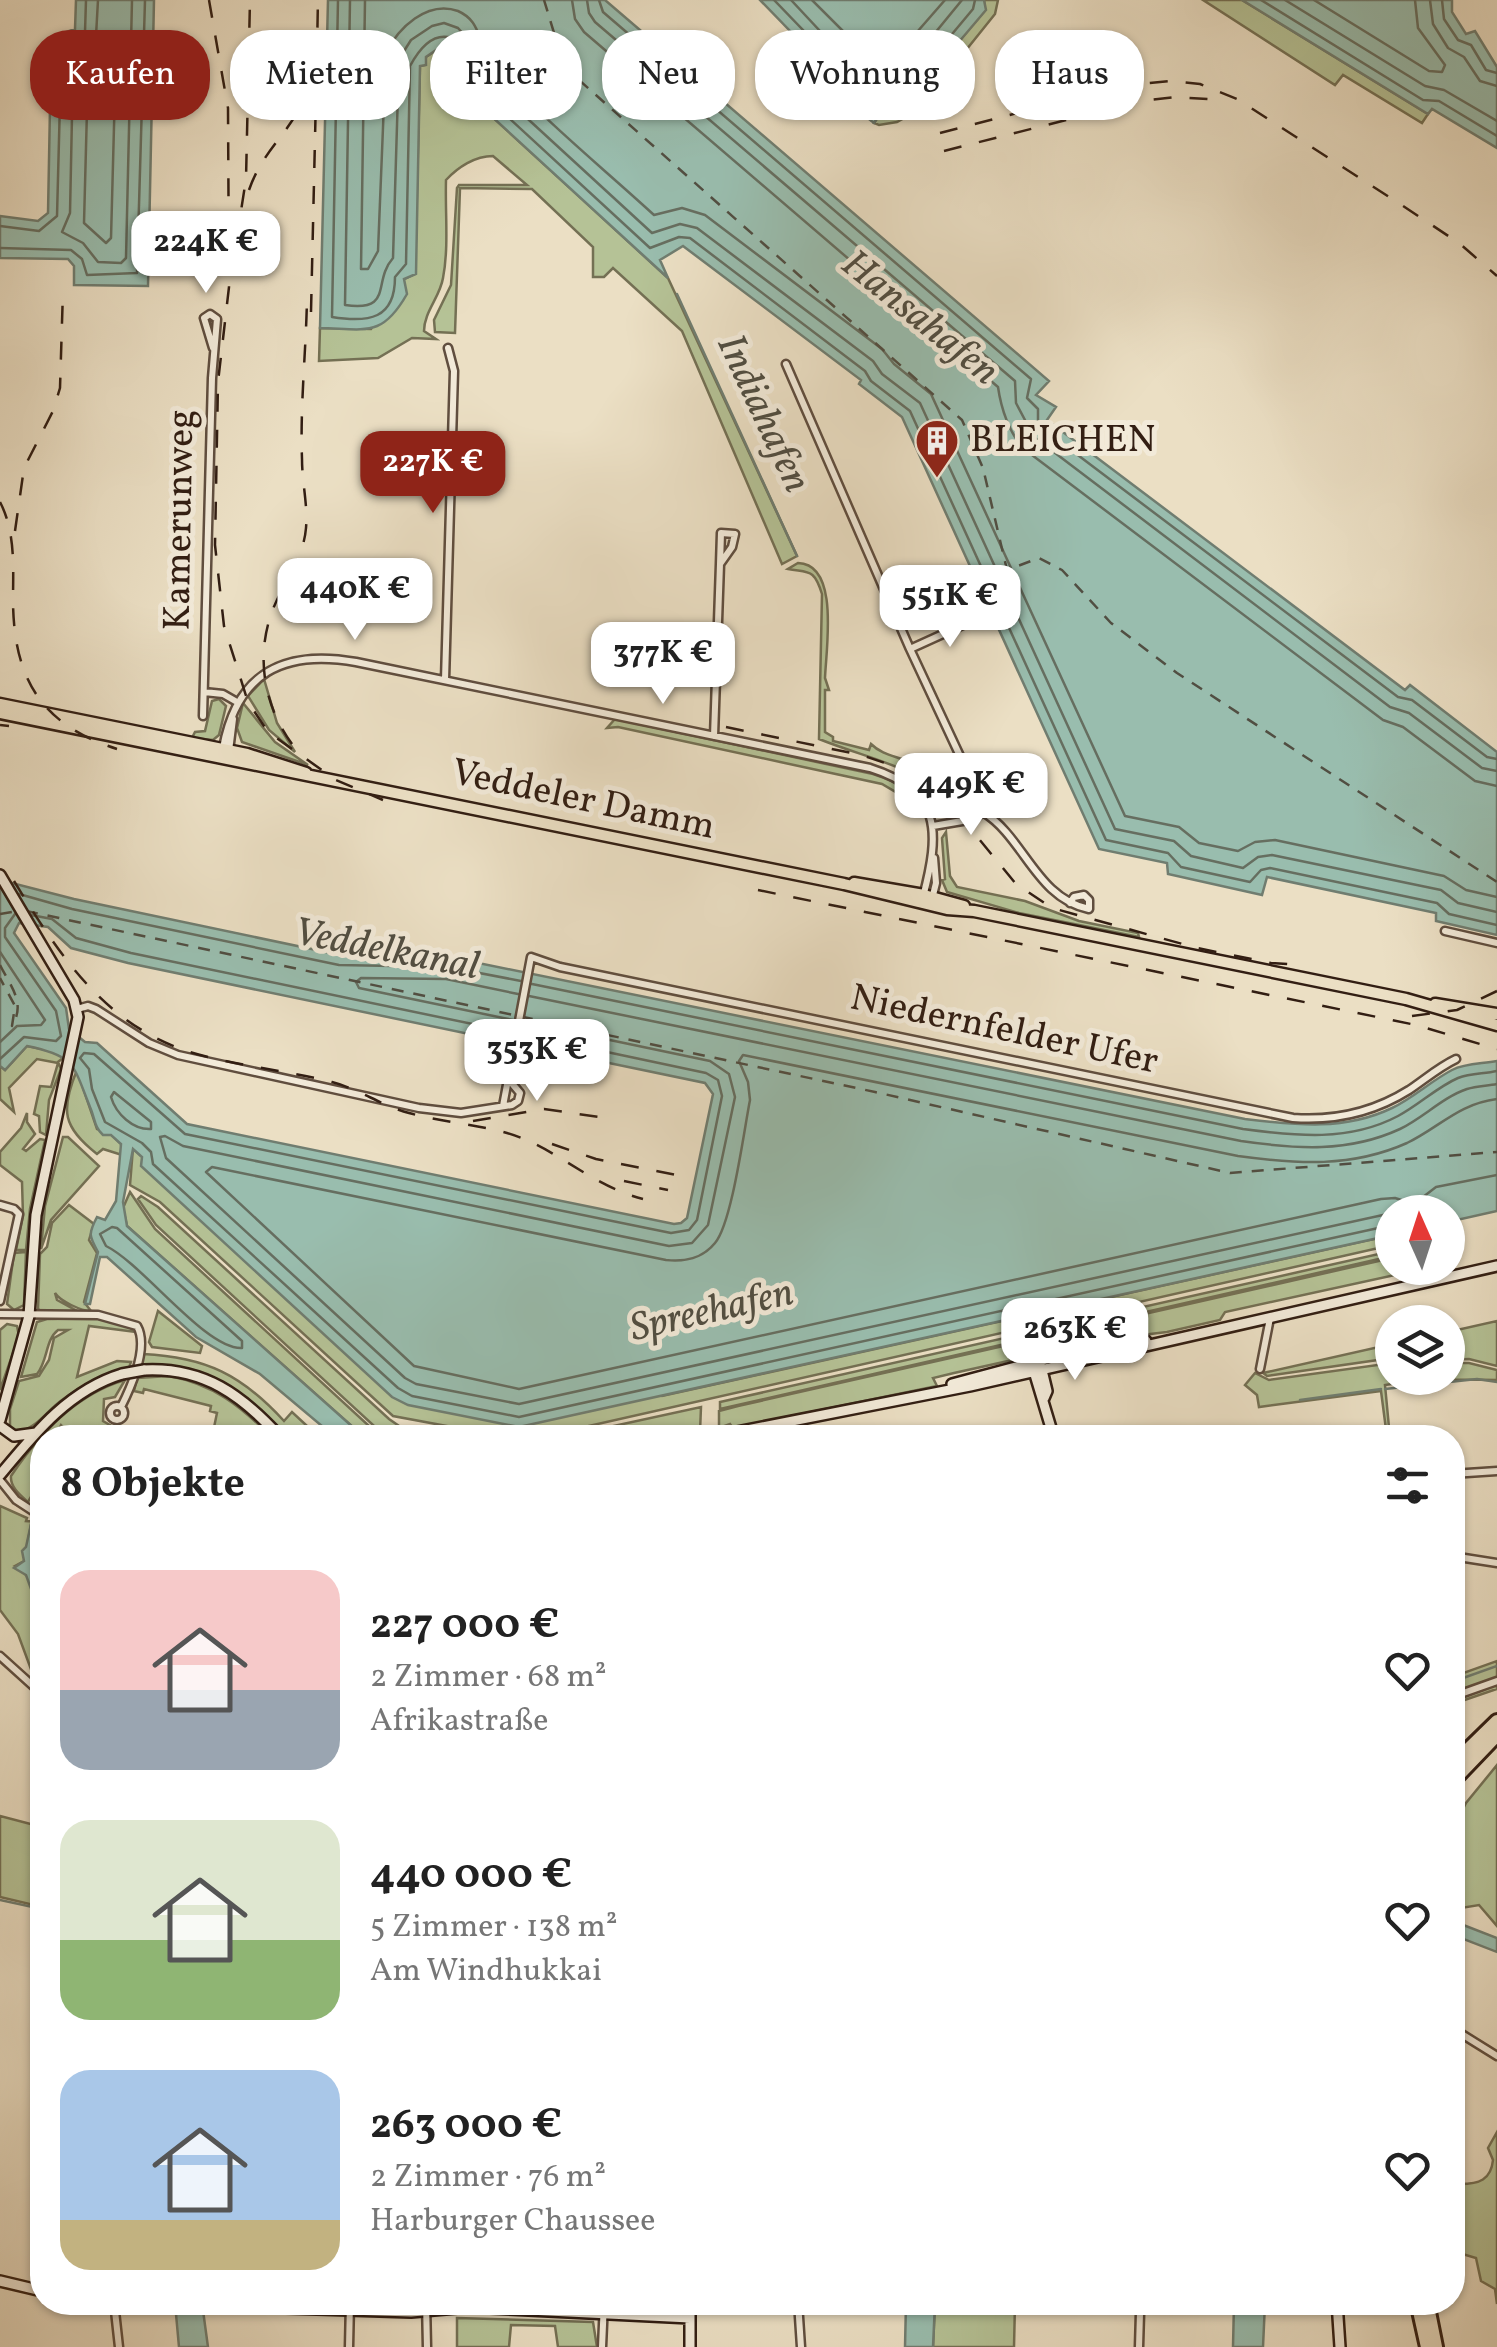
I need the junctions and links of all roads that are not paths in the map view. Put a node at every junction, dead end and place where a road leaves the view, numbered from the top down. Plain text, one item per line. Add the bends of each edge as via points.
1 (213, 348) junction
2 (448, 348) dead end
3 (786, 364) dead end
4 (720, 564) dead end
5 (976, 619) dead end
6 (910, 649) junction
7 (445, 680) junction
8 (204, 692) junction
9 (238, 702) junction
10 (0, 704) edge
11 (0, 713) edge
12 (204, 716) dead end
13 (714, 736) junction
14 (224, 753) junction
15 (982, 812) junction
16 (932, 826) junction
17 (1, 877) edge
18 (926, 898) junction
19 (1070, 903) dead end
20 (1445, 931) dead end
21 (1497, 943) edge
22 (1424, 1004) junction
23 (78, 1009) junction
24 (1497, 1014) edge
25 (1497, 1025) edge
26 (1456, 1059) dead end
27 (509, 1089) junction
28 (503, 1106) junction
29 (0, 1206) edge
30 (1497, 1266) edge
31 (0, 1301) edge
32 (0, 1314) edge
33 (29, 1316) junction
34 (1270, 1316) junction
35 (1037, 1368) junction
36 (1260, 1369) dead end
37 (120, 1407) dead end
38 (0, 1423) edge
39 (789, 1423) junction
40 (46, 1425) edge
41 (268, 1425) edge
42 (778, 1425) edge
43 (783, 1425) edge
44 (1051, 1425) edge
45 (30, 1434) edge
46 (30, 1442) edge
47 (1497, 1471) edge
48 (1465, 1473) edge
49 (0, 1478) edge
50 (30, 1510) edge
51 (1465, 1558) edge
52 (1497, 1563) edge
53 (0, 1656) edge
54 (1497, 1681) edge
55 (30, 1683) edge
56 (1465, 1693) edge
57 (1497, 1721) edge
58 (1497, 1735) edge
59 (1465, 1753) edge
60 (1465, 1768) edge
61 (1465, 2036) edge
62 (1497, 2056) edge
63 (0, 2282) edge
64 (30, 2288) edge
65 (116, 2315) edge
66 (350, 2315) edge
67 (426, 2315) edge
68 (599, 2315) edge
69 (799, 2315) edge
70 (1140, 2315) edge
71 (1339, 2315) edge
72 (1420, 2315) edge
73 (1430, 2315) edge
74 (604, 2316) junction
75 (690, 2318) joint
76 (119, 2347) edge
77 (349, 2347) edge
78 (427, 2347) edge
79 (602, 2347) edge
80 (690, 2347) edge
81 (802, 2347) edge
82 (1139, 2347) edge
83 (1340, 2347) edge
84 (1426, 2347) edge
85 (1436, 2347) edge

1 - 1 street, Kamerunweg via 217,319 208,314 203,324
1 - 8 street, Kamerunweg
2 - 7 street via 454,371
3 - 6 street
4 - 13 street
5 - 6 street
6 - 15 street
7 - 9 street via 306,659 268,671
7 - 13 street
8 - 9 street
8 - 12 street, Kamerunweg
9 - 14 street
10 - 14 main road, Veddeler Damm
11 - 14 main road, Veddeler Damm
13 - 16 street via 901,779 921,796
14 - 18 main road, Veddeler Damm
15 - 16 street via 974,820
15 - 19 street
16 - 18 street
17 - 23 street
18 - 22 main road, Veddeler Damm
20 - 21 street
22 - 24 main road, Veddeler Damm
22 - 25 main road, Veddeler Damm
23 - 28 street via 96,1008 149,1043 214,1066 419,1108 462,1113
23 - 33 street via 36,1215
26 - 27 street, Niedernfelder Ufer via 1367,1110 1293,1118 531,957
27 - 28 street
27 - 28 street via 517,1089 520,1098
29 - 31 street via 19,1214
30 - 34 street
32 - 33 street
33 - 37 street via 98,1315 137,1326 137,1363
33 - 38 street
34 - 35 street via 1111,1345
34 - 36 street
35 - 39 street
35 - 44 street
38 - 45 street via 18,1437
39 - 42 street
39 - 43 street
40 - 41 street, bridge via 81,1392 144,1370 178,1371 220,1384
46 - 49 street
47 - 48 street
49 - 50 street
51 - 52 street
53 - 55 street
54 - 56 street
57 - 59 highway
58 - 60 highway
61 - 62 street
63 - 64 street
65 - 76 street
66 - 77 street
67 - 78 street
68 - 74 street
69 - 81 street
70 - 82 street
71 - 83 street
72 - 84 highway
73 - 85 highway
74 - 75 street
74 - 79 street
75 - 80 street

